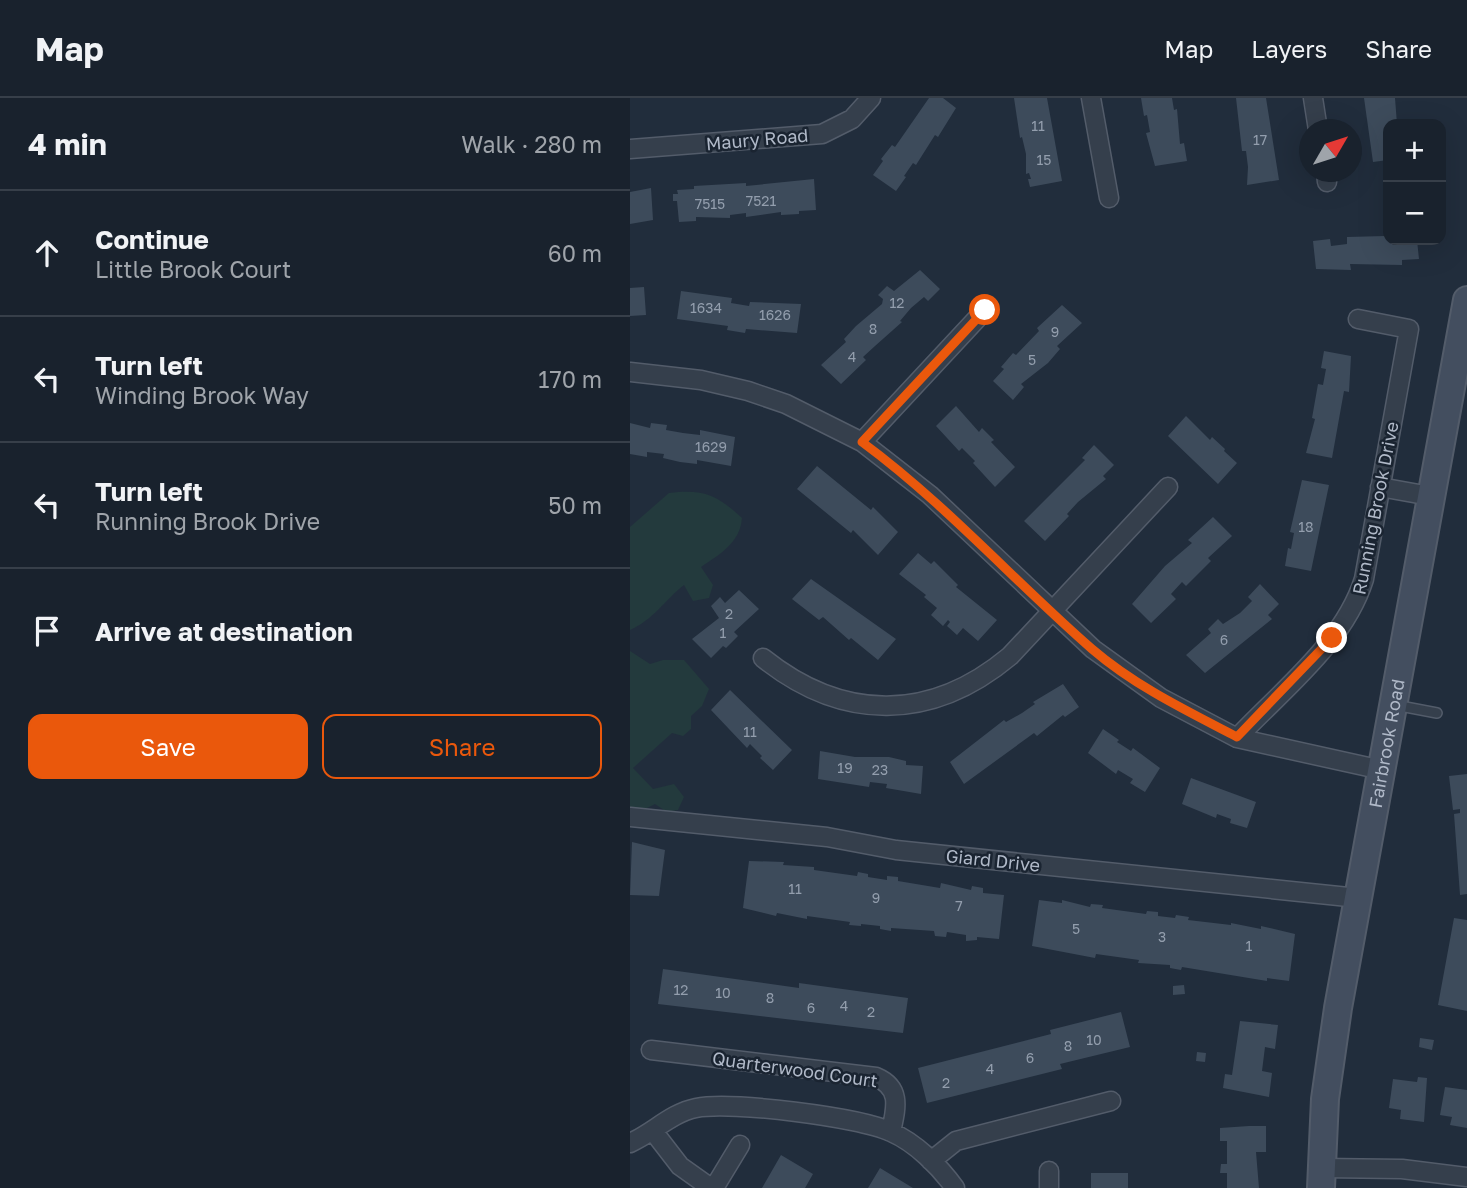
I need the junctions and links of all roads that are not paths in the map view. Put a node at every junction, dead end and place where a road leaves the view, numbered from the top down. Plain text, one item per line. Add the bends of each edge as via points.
1 (871, 98) edge
2 (1091, 98) edge
3 (1313, 98) edge
4 (1316, 119) edge
5 (630, 149) edge
6 (1109, 198) dead end
7 (1467, 300) edge
8 (985, 310) dead end
9 (1358, 318) dead end
10 (630, 373) edge
11 (862, 442) junction
12 (1168, 487) dead end
13 (1380, 487) junction
14 (1430, 496) junction
15 (1051, 610) junction
16 (763, 658) dead end
17 (1393, 705) junction
18 (1437, 713) dead end
19 (1237, 737) junction
20 (1382, 769) junction
21 (630, 817) edge
22 (1358, 898) junction
23 (651, 1050) dead end
24 (1111, 1101) dead end
25 (653, 1130) junction
26 (891, 1132) junction
27 (630, 1143) edge
28 (740, 1146) dead end
29 (932, 1161) junction
30 (1467, 1177) edge
31 (1321, 1178) edge
32 (713, 1188) edge
33 (955, 1188) edge

1 - 5 street, Maury Road via 852,119 822,134
2 - 6 street
3 - 4 street
7 - 14 street, Fairbrook Road
8 - 11 street
9 - 13 street, Running Brook Drive via 1409,329
10 - 11 street via 701,380 748,391 786,404
11 - 15 street via 930,495
12 - 15 street
13 - 14 street
13 - 19 street, Running Brook Drive via 1357,600 1332,638
14 - 17 street, Fairbrook Road
15 - 16 street via 985,677 924,703 895,706 844,701 790,680
15 - 19 street via 1128,676
17 - 18 lane
17 - 20 street, Fairbrook Road
19 - 20 street
20 - 22 street, Fairbrook Road
21 - 22 street, Giard Drive
22 - 31 street, Fairbrook Road via 1325,1098
23 - 26 street, Quarterwood Court via 876,1077 895,1094
24 - 29 street via 956,1141
25 - 26 street via 694,1108 732,1105 851,1121
25 - 27 street
25 - 32 street via 680,1166
26 - 29 street
28 - 32 street
29 - 33 street
30 - 31 street via 1402,1169

